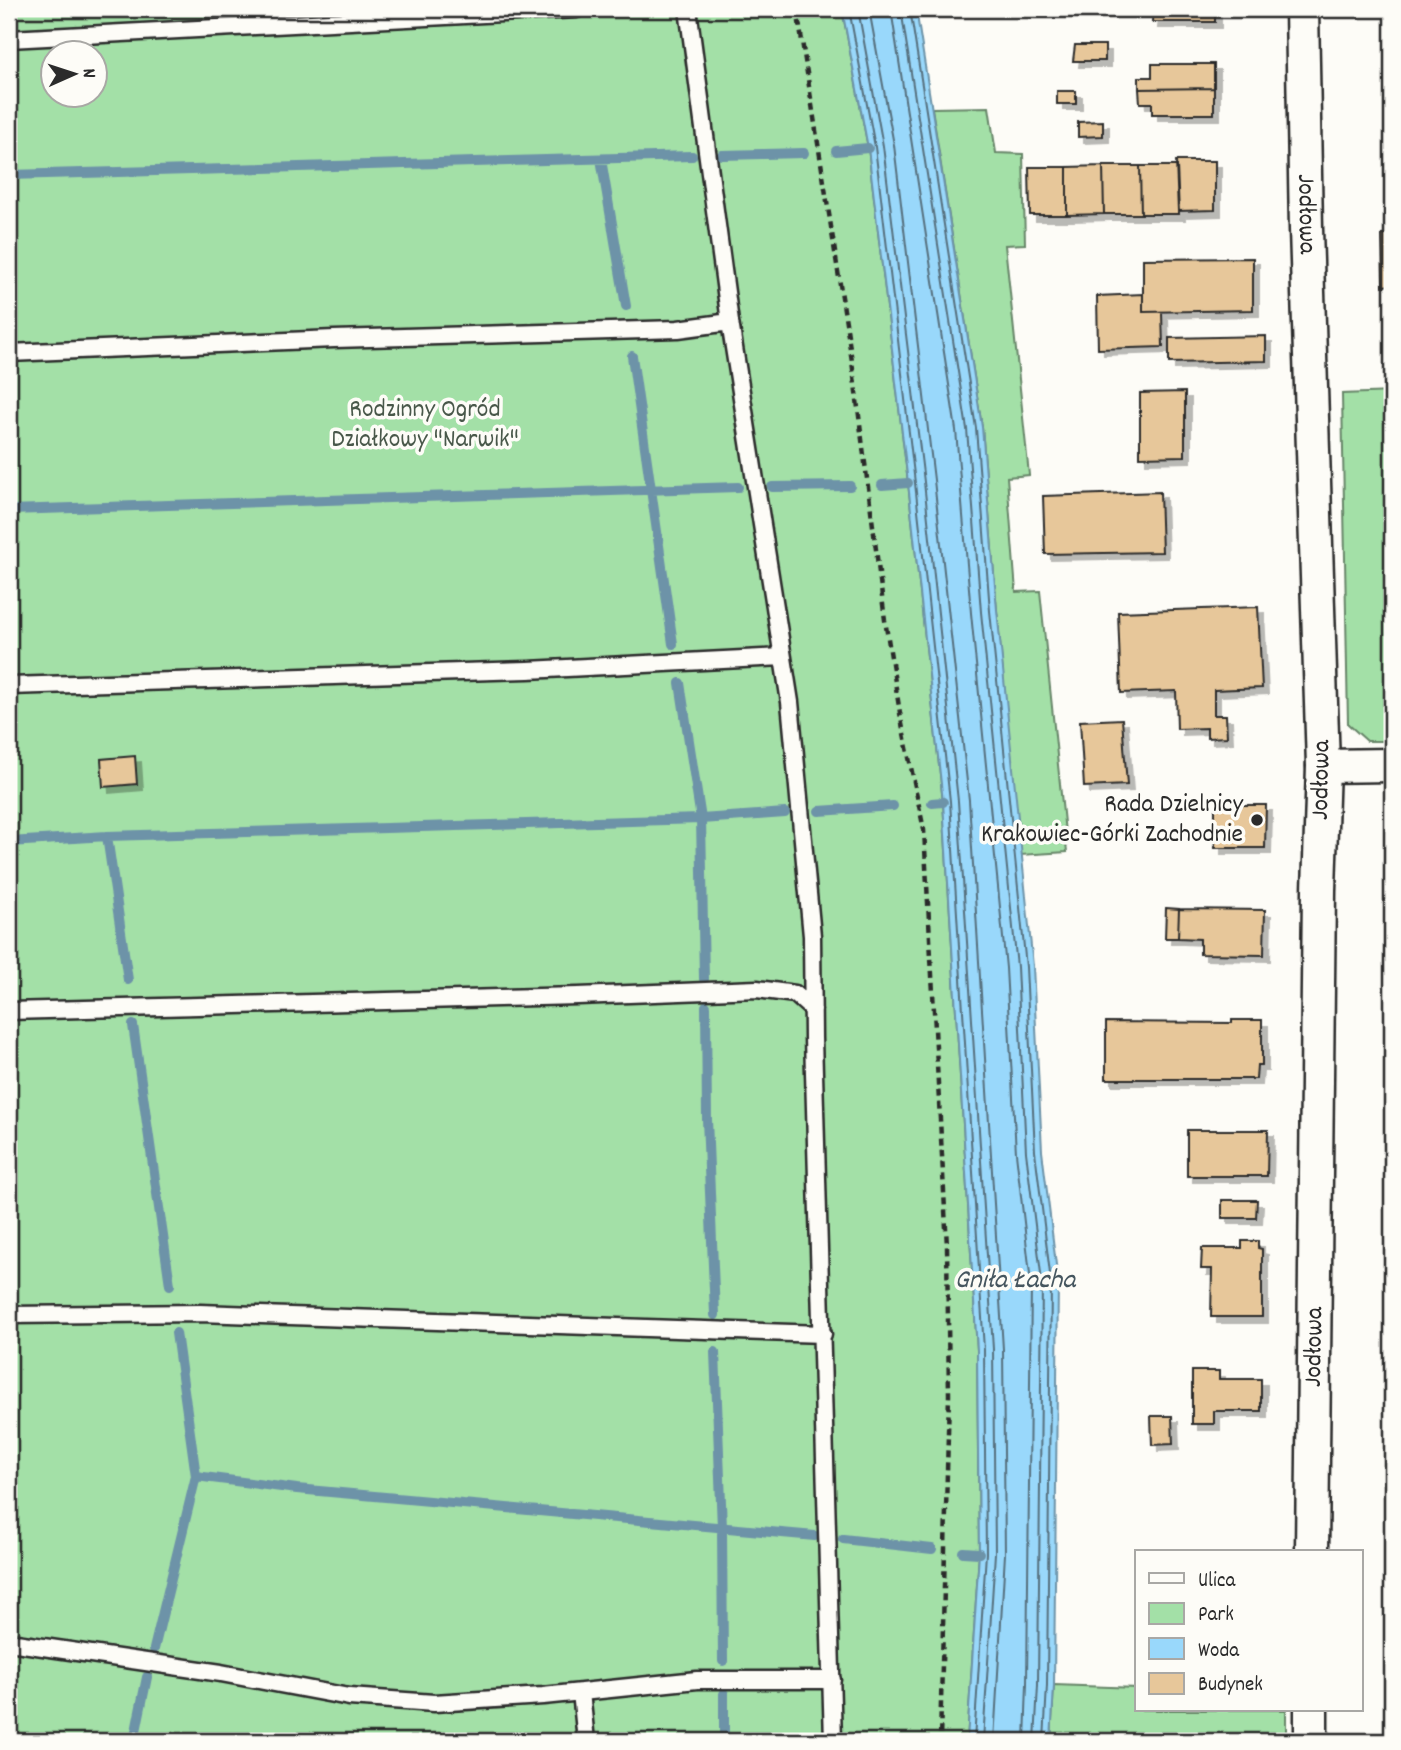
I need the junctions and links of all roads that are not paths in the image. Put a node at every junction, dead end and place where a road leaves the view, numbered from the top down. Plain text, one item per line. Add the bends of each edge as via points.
1 (577, 9) edge
2 (688, 9) edge
3 (1303, 9) edge
4 (9, 38) edge
5 (730, 322) junction
6 (9, 353) edge
7 (783, 657) junction
8 (9, 686) edge
9 (1392, 765) edge
10 (1324, 766) junction
11 (813, 1010) junction
12 (9, 1011) edge
13 (9, 1314) edge
14 (822, 1334) junction
15 (1312, 1550) edge
16 (9, 1642) edge
17 (832, 1680) junction
18 (581, 1692) junction
19 (1311, 1712) edge
20 (586, 1741) edge
21 (833, 1741) edge
22 (1311, 1741) edge

1 - 4 lane
2 - 5 lane
3 - 10 street, Jodłowa
5 - 6 lane via 678,329
5 - 7 lane
7 - 8 lane
7 - 11 lane via 812,936
9 - 10 street
10 - 15 street, Jodłowa
11 - 12 lane via 795,994 757,989
11 - 14 lane
13 - 14 lane via 200,1313
14 - 17 lane
16 - 18 lane via 349,1697 434,1703
17 - 18 lane via 697,1680
17 - 21 lane
18 - 20 lane
19 - 22 street

